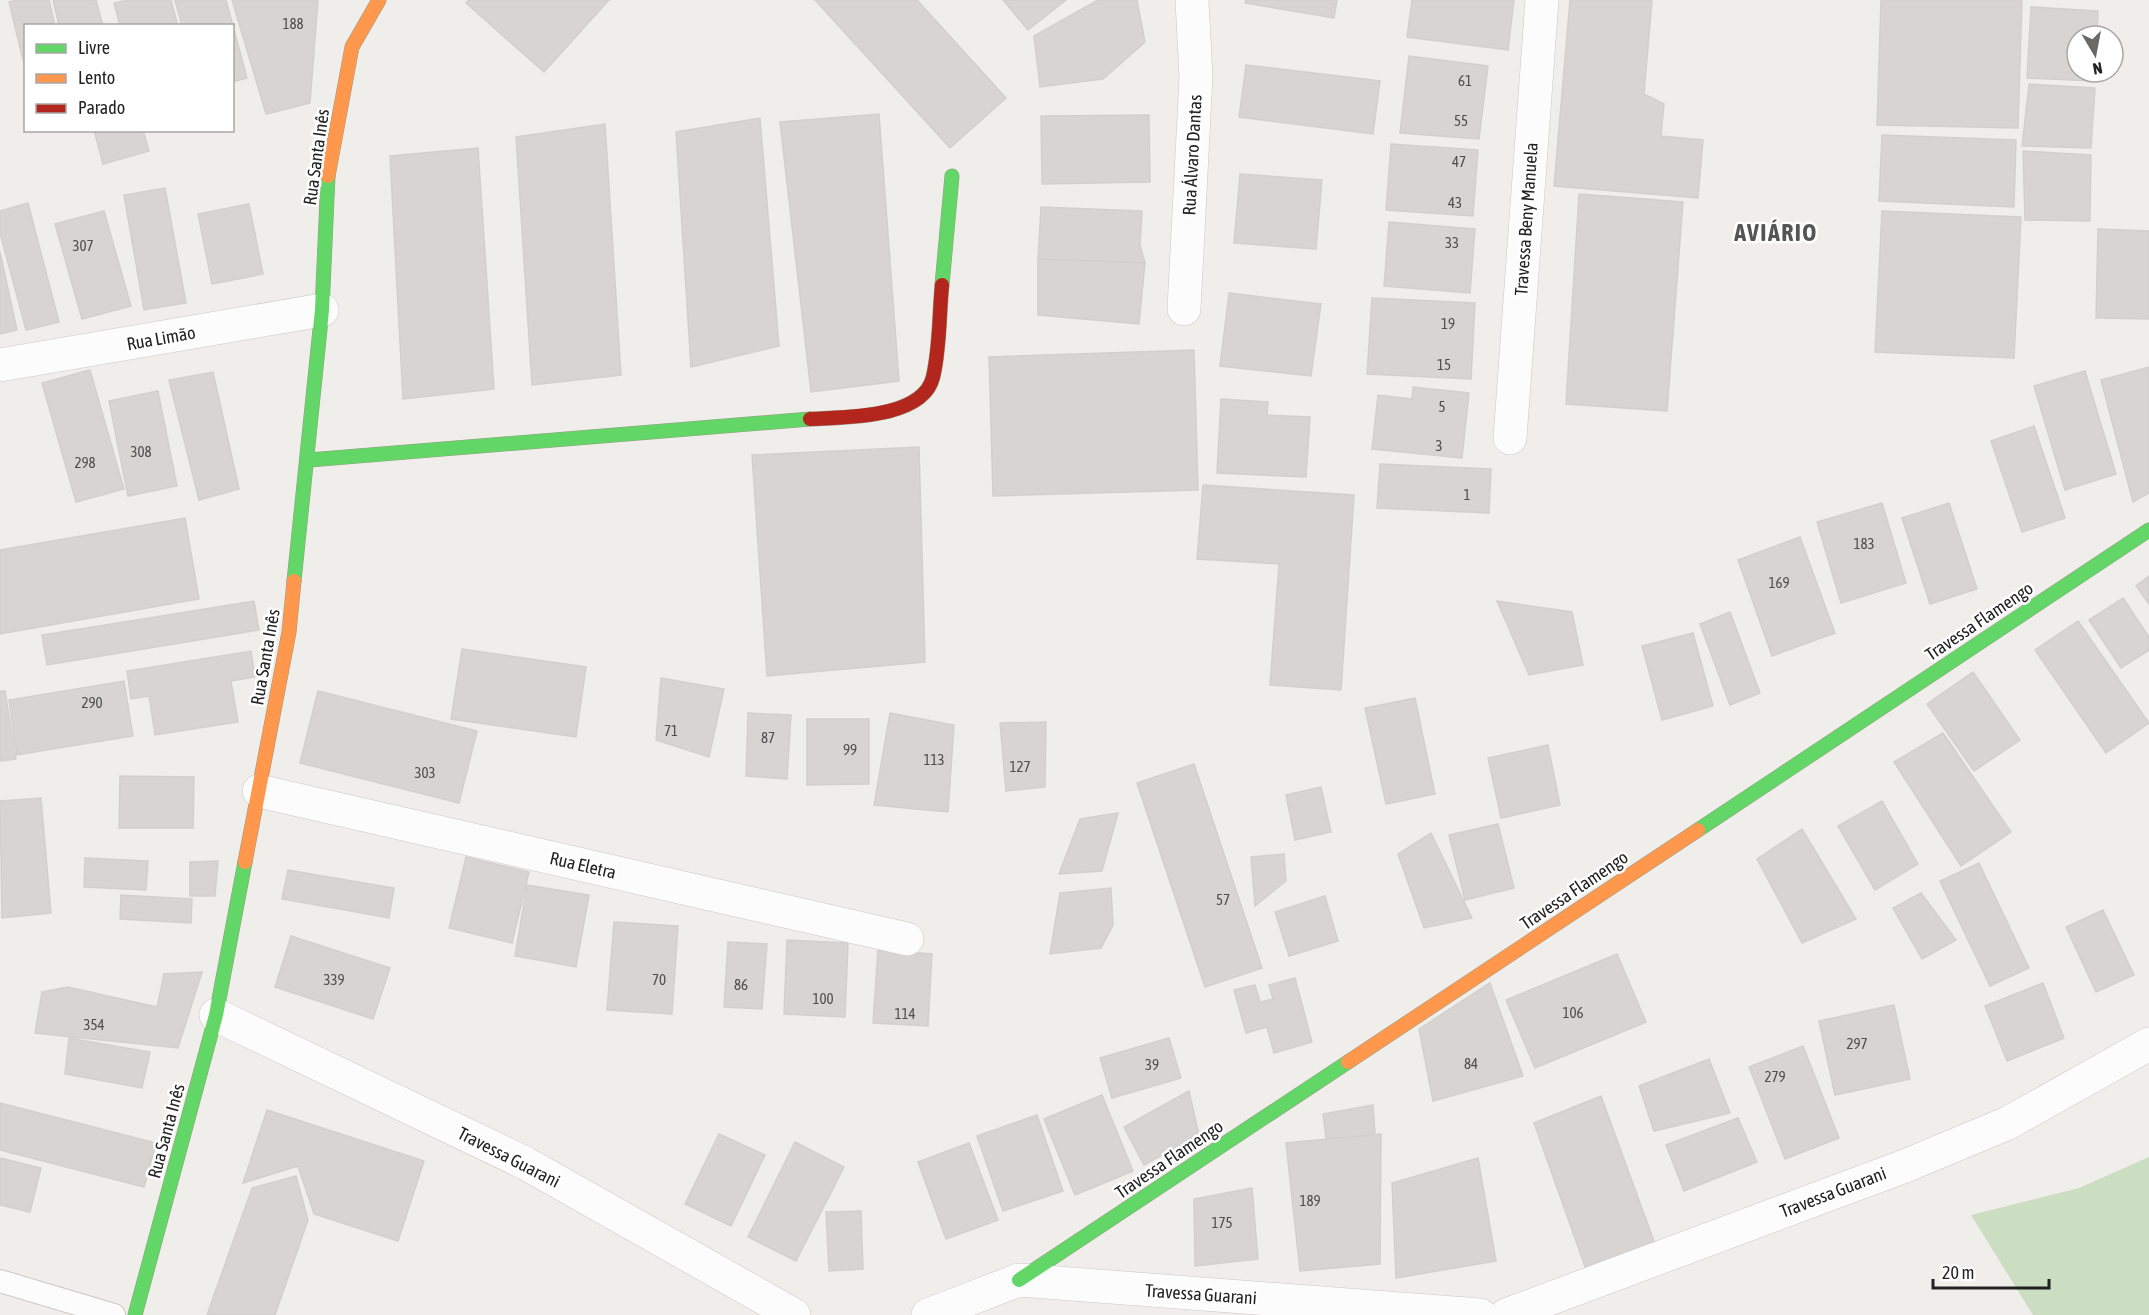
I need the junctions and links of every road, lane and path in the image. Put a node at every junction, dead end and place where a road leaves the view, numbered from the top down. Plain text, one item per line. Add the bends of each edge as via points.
1 (379, 0) edge
2 (1192, 0) edge
3 (1542, 0) edge
4 (951, 176) dead end
5 (1184, 309) dead end
6 (322, 310) junction
7 (0, 365) edge
8 (1510, 438) dead end
9 (309, 460) junction
10 (2149, 530) edge
11 (259, 791) junction
12 (907, 939) dead end
13 (216, 1015) junction
14 (2149, 1044) edge
15 (1019, 1280) junction
16 (0, 1281) edge
17 (114, 1315) edge
18 (135, 1315) edge
19 (794, 1315) edge
20 (928, 1315) edge
21 (1480, 1315) edge
22 (1506, 1315) edge

1 - 6 street, Rua Santa Inês via 352,46 328,173
2 - 5 street, Rua Álvaro Dantas via 1196,77
3 - 8 street, Travessa Beny Manuela
4 - 9 street via 933,380 917,399 889,412
6 - 7 street, Rua Limão
6 - 9 street, Rua Santa Inês
9 - 11 street, Rua Santa Inês via 289,632
10 - 15 street, Travessa Flamengo
11 - 12 street, Rua Eletra
11 - 13 street, Rua Santa Inês
13 - 18 street, Rua Santa Inês
13 - 19 street, Travessa Guarani via 525,1163
14 - 22 street, Travessa Guarani via 2008,1123 1905,1166
15 - 20 street, Travessa Guarani
15 - 21 street, Travessa Guarani
16 - 17 lane

